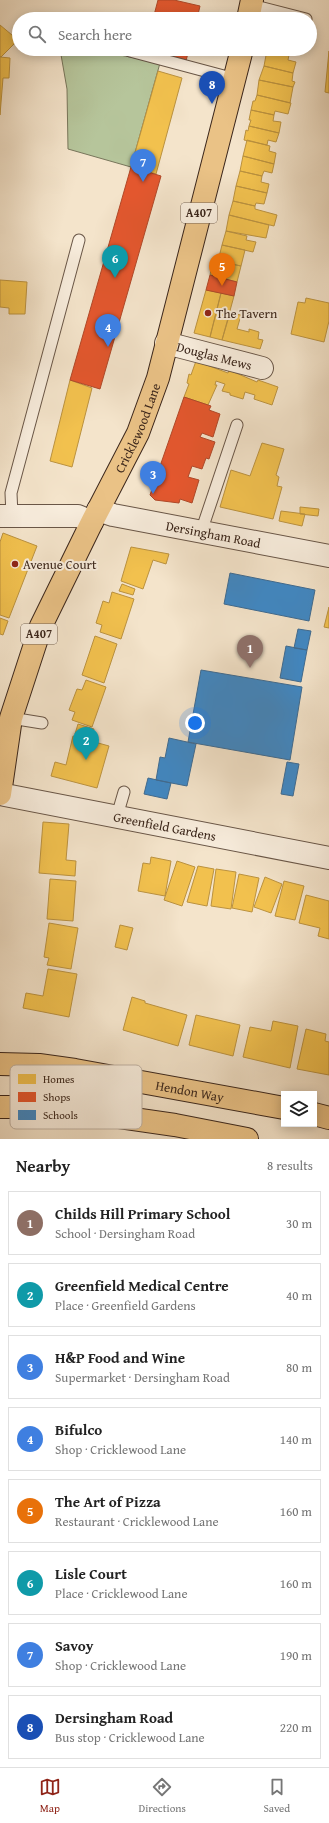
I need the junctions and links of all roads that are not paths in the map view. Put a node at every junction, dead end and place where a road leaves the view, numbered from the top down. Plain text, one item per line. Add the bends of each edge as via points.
1 (250, 8) edge
2 (270, 12) edge
3 (149, 56) edge
4 (240, 56) edge
5 (234, 79) junction
6 (79, 240) dead end
7 (166, 343) junction
8 (262, 368) dead end
9 (237, 425) dead end
10 (6, 516) edge
11 (95, 516) junction
12 (201, 532) junction
13 (329, 556) edge
14 (11, 718) junction
15 (42, 723) dead end
16 (124, 792) dead end
17 (0, 794) edge
18 (117, 816) junction
19 (329, 858) edge
20 (0, 1064) edge
21 (39, 1065) edge
22 (142, 1082) edge
23 (0, 1107) edge
24 (10, 1107) edge
25 (281, 1107) edge
26 (317, 1115) edge
27 (329, 1118) edge
28 (142, 1120) edge
29 (247, 1139) edge

1 - 2 lane
3 - 5 lane
4 - 5 main road, Cricklewood Lane / A407
5 - 7 main road, Cricklewood Lane / A407
6 - 10 lane
7 - 8 street, Douglas Mews
7 - 11 main road, Cricklewood Lane / A407 via 158,378 143,421
9 - 12 lane
10 - 11 street, Dersingham Road
11 - 12 street, Dersingham Road via 112,515
11 - 14 main road, Cricklewood Lane / A407 via 41,626
12 - 13 street, Dersingham Road
14 - 15 lane
14 - 17 main road, Cricklewood Lane / A407
16 - 18 lane
17 - 18 street, Greenfield Gardens
18 - 19 street, Greenfield Gardens
20 - 21 main road, Hendon Way
22 - 25 main road, Hendon Way
23 - 24 main road
26 - 27 main road
28 - 29 main road

